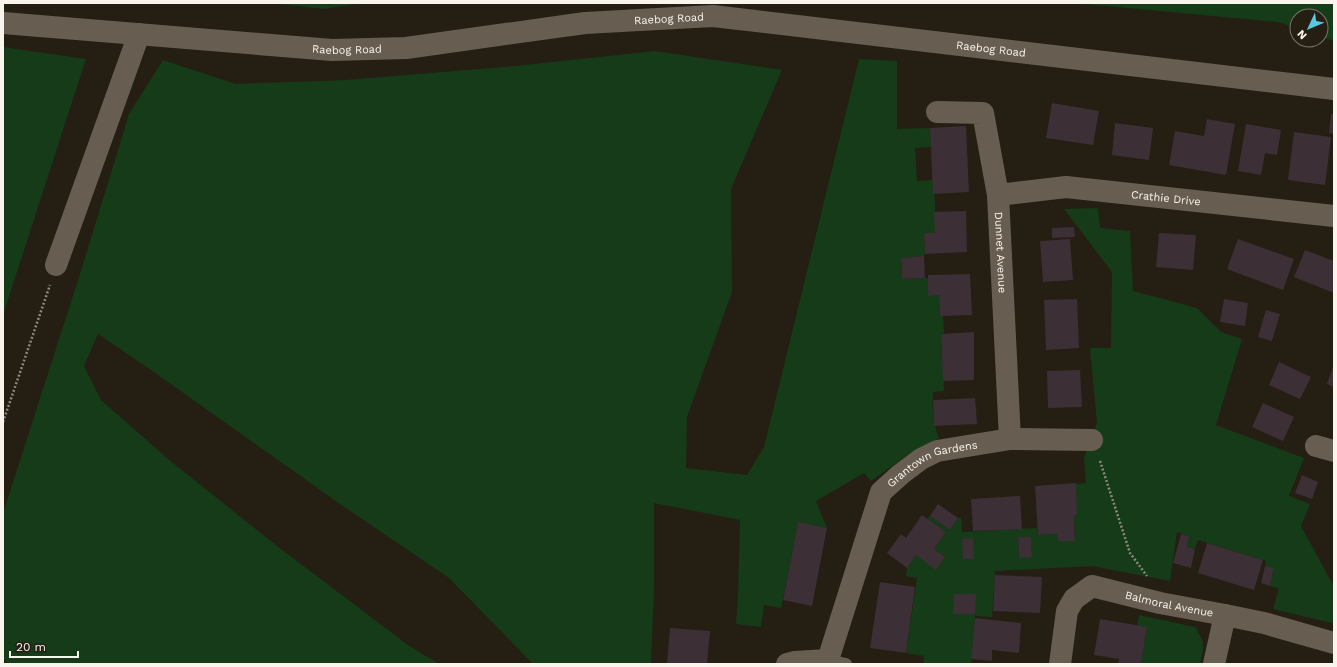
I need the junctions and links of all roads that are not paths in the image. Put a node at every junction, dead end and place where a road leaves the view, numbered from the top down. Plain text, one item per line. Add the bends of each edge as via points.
1 (3, 23) edge
2 (138, 34) junction
3 (1334, 89) edge
4 (937, 112) dead end
5 (998, 195) junction
6 (1334, 216) edge
7 (56, 265) road end
8 (1010, 439) junction
9 (1092, 440) road end
10 (1225, 615) junction
11 (1334, 643) edge
12 (837, 662) edge
13 (787, 664) edge
14 (1060, 664) edge
15 (1214, 664) edge

1 - 2 street, Raebog Road
2 - 3 street, Raebog Road via 332,50 406,48 586,23 713,16
2 - 7 street
4 - 5 street, Dunnet Avenue via 983,113
5 - 6 street, Crathie Drive via 1066,187
5 - 8 street, Dunnet Avenue
8 - 9 street, Grantown Gardens
8 - 12 street, Grantown Gardens via 937,451 921,459 882,492
10 - 11 street, Balmoral Avenue
10 - 14 street, Balmoral Avenue via 1160,603 1092,586 1074,599 1067,611
10 - 15 street
12 - 13 street

